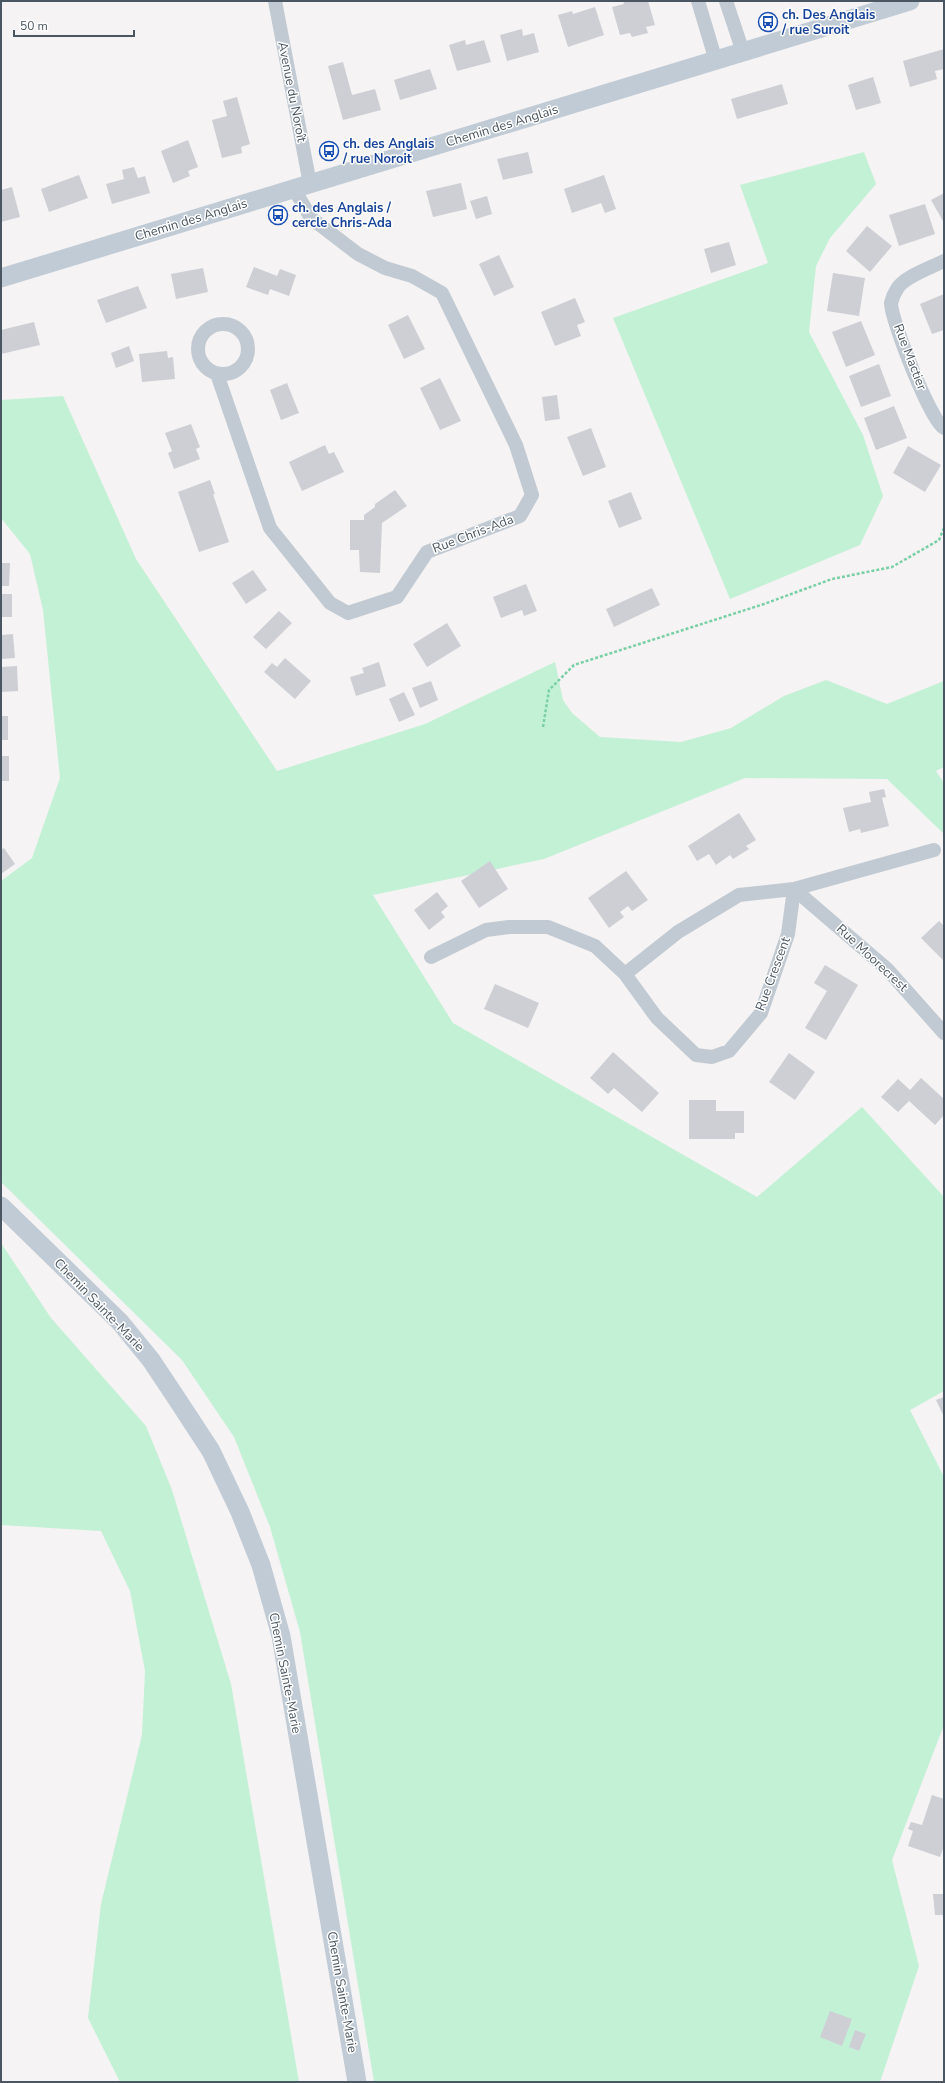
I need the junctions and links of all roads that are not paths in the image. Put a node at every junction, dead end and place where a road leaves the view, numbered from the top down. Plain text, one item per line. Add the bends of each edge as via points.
1 (275, 1) edge
2 (698, 1) edge
3 (726, 1) edge
4 (910, 1) edge
5 (743, 52) junction
6 (716, 61) junction
7 (302, 186) junction
8 (944, 261) edge
9 (1, 278) edge
10 (217, 374) dead end
11 (944, 428) edge
12 (934, 850) dead end
13 (794, 889) junction
14 (431, 957) dead end
15 (625, 974) junction
16 (944, 1033) edge
17 (1, 1206) edge
18 (357, 2082) edge

1 - 7 street, Avenue du Noroît
2 - 6 street
3 - 5 street
4 - 5 street, Chemin des Anglais
5 - 6 street, Chemin des Anglais
6 - 7 street, Chemin des Anglais
7 - 9 street, Chemin des Anglais
7 - 10 street, Rue Chris-Ada via 311,218 358,254 385,268 412,276 442,293 516,445 532,495 520,516 427,552 397,598 348,613 330,603 270,528
8 - 11 street, Rue Mactier via 898,286 891,302 897,331 931,411
12 - 13 street
13 - 15 street via 739,895 678,932
13 - 15 street, Rue Crescent via 788,934 761,1013 729,1050 712,1057 696,1055 656,1018
13 - 16 street, Rue Moorecrest via 887,969
14 - 15 street, Rue Crescent via 486,930 548,927 595,946
17 - 18 street, Chemin Sainte-Marie via 120,1322 151,1360 211,1451 243,1519 261,1565 281,1636

